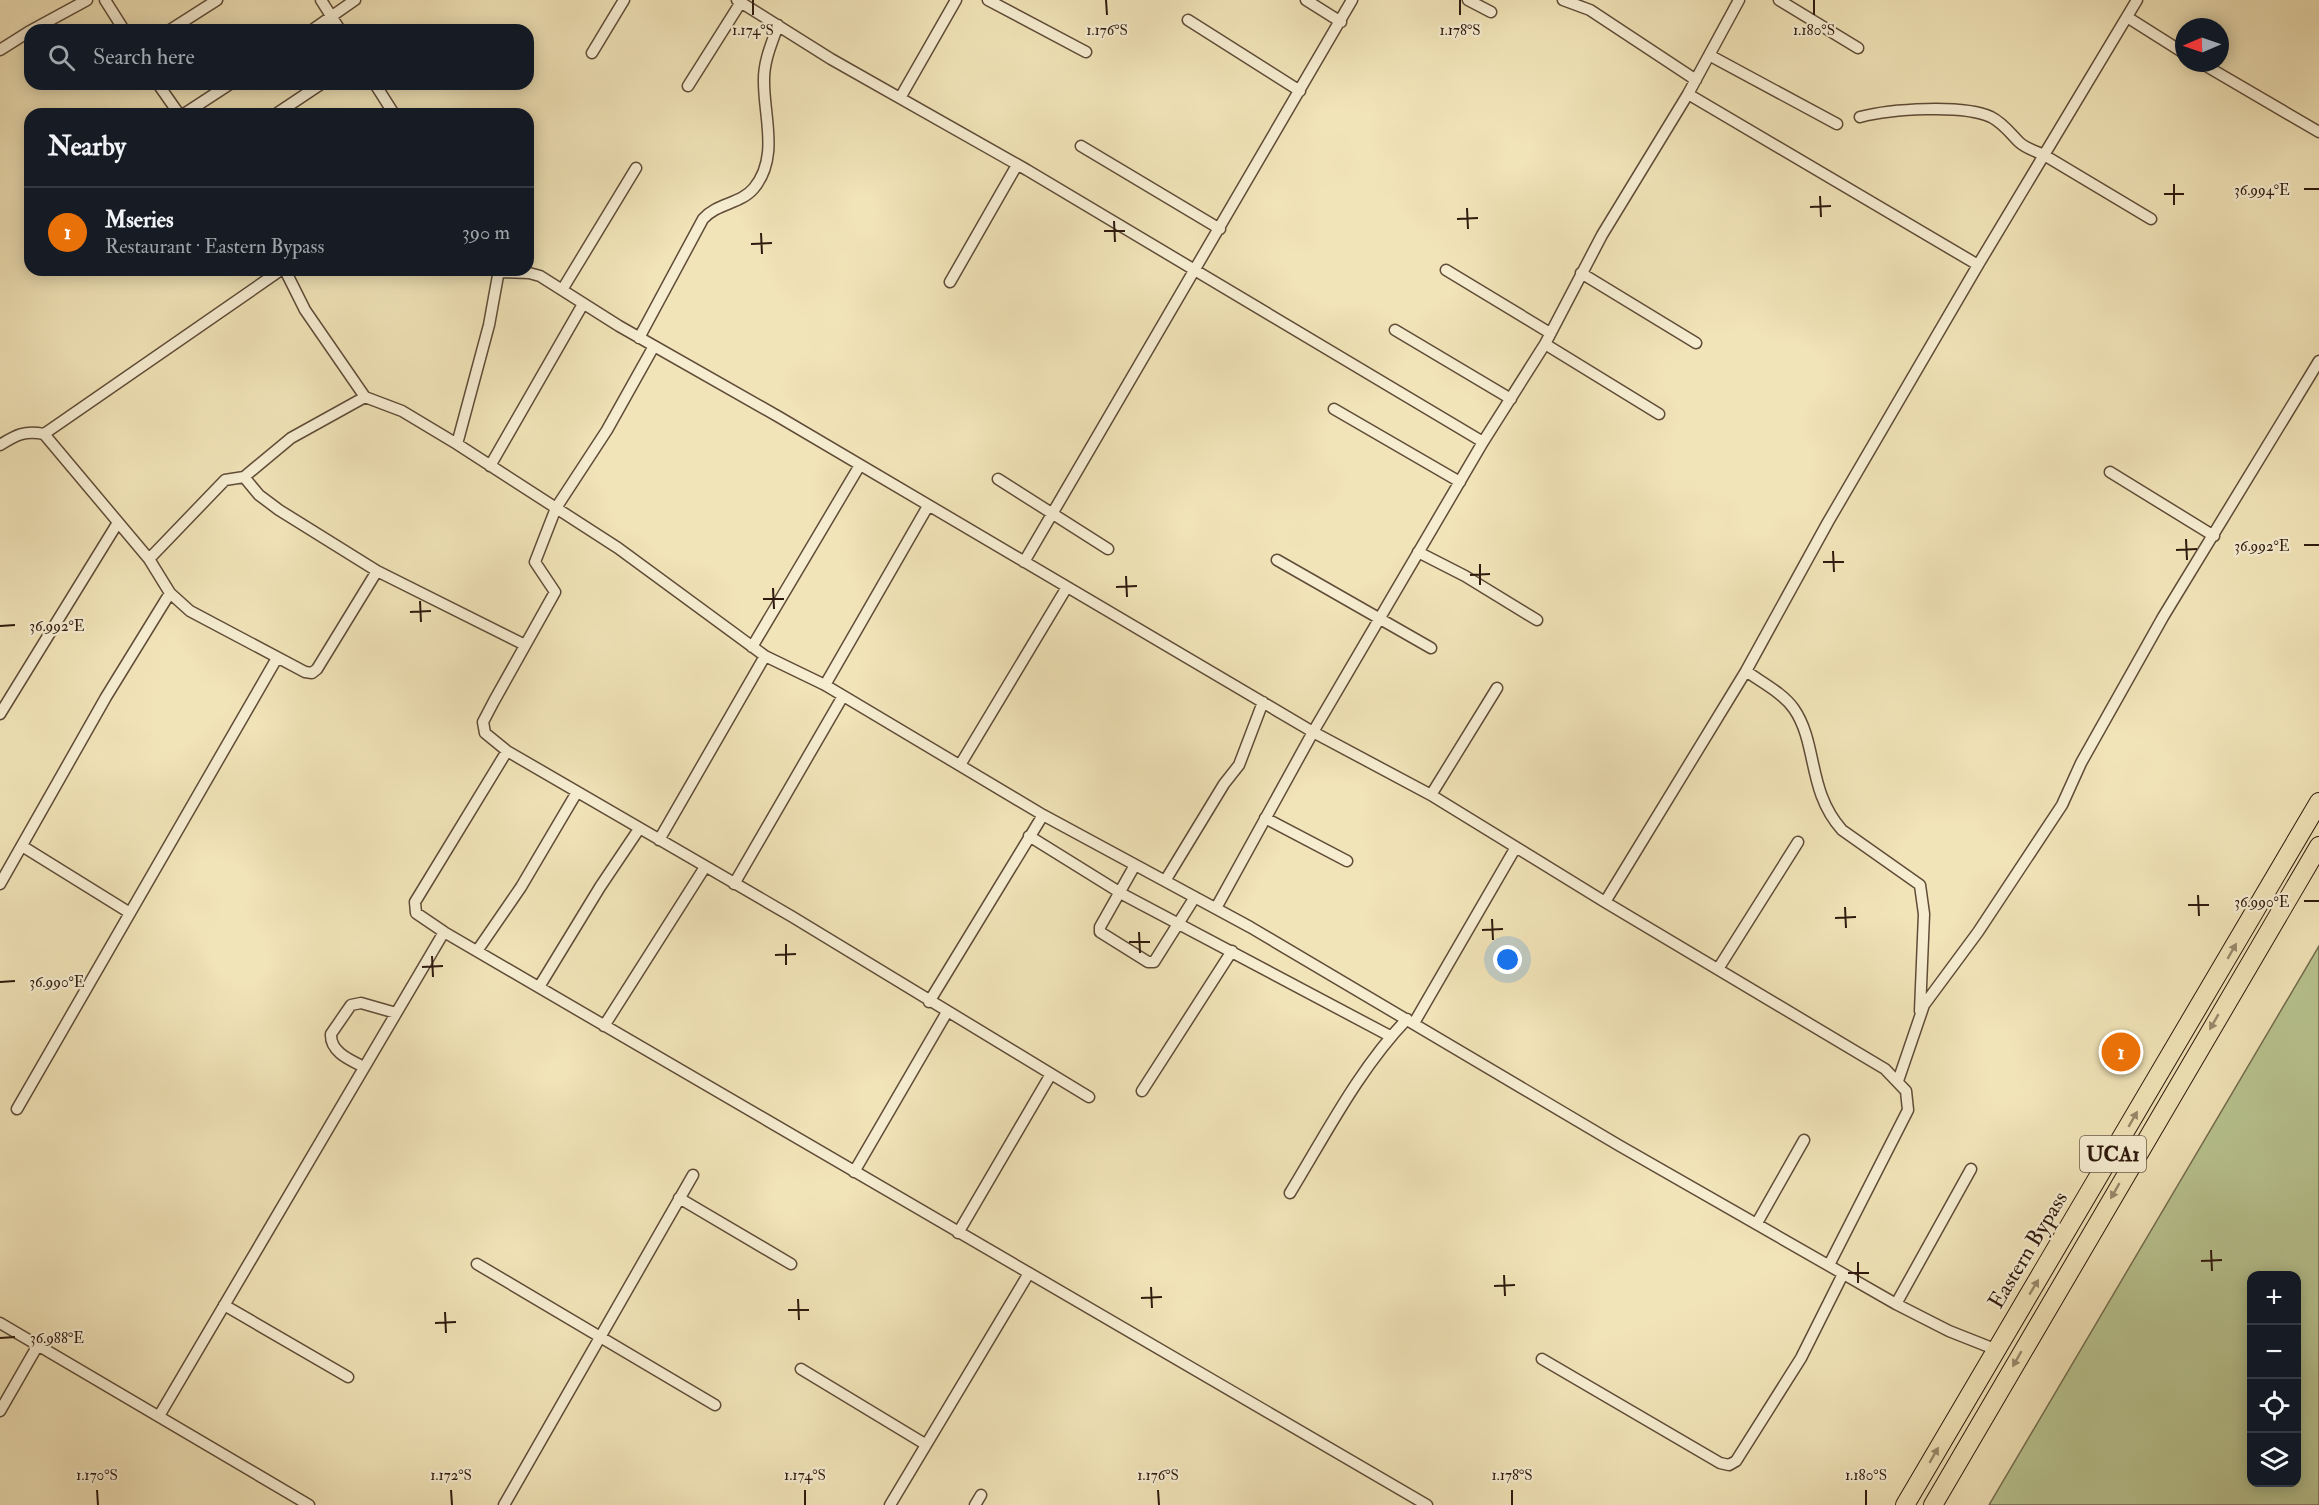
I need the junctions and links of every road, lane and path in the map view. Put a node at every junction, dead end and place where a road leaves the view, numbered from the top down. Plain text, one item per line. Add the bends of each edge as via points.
1 (87, 0) edge
2 (105, 0) edge
3 (217, 0) edge
4 (321, 0) edge
5 (355, 0) edge
6 (624, 0) edge
7 (956, 0) edge
8 (988, 0) edge
9 (1306, 0) edge
10 (1352, 0) edge
11 (1468, 0) edge
12 (1563, 0) edge
13 (1595, 0) edge
14 (1739, 0) edge
15 (1779, 0) edge
16 (2137, 0) edge
17 (739, 1) edge
18 (1590, 10) junction
19 (1491, 12) dead end
20 (332, 17) junction
21 (2127, 17) junction
22 (1188, 20) dead end
23 (1341, 22) junction
24 (44, 24) edge
25 (120, 24) edge
26 (179, 24) edge
27 (321, 24) edge
28 (336, 24) edge
29 (778, 25) junction
30 (24, 35) edge
31 (2175, 46) edge
32 (1858, 48) dead end
33 (0, 50) edge
34 (1086, 52) dead end
35 (592, 53) dead end
36 (1708, 55) junction
37 (2216, 72) edge
38 (1696, 80) junction
39 (688, 86) dead end
40 (163, 90) edge
41 (221, 90) edge
42 (312, 90) edge
43 (379, 90) edge
44 (1300, 91) junction
45 (1688, 94) junction
46 (900, 98) junction
47 (175, 108) edge
48 (193, 108) edge
49 (285, 108) edge
50 (390, 108) edge
51 (1860, 117) dead end
52 (1837, 124) dead end
53 (2319, 132) edge
54 (1081, 146) dead end
55 (2044, 155) junction
56 (1017, 165) junction
57 (636, 168) dead end
58 (2151, 219) dead end
59 (1220, 229) junction
60 (1978, 266) junction
61 (1196, 270) junction
62 (1446, 270) dead end
63 (1581, 273) junction
64 (274, 276) edge
65 (286, 276) edge
66 (499, 276) edge
67 (534, 276) edge
68 (950, 282) dead end
69 (562, 290) junction
70 (583, 304) junction
71 (1395, 330) dead end
72 (1550, 333) junction
73 (639, 338) junction
74 (1696, 343) dead end
75 (1545, 344) junction
76 (654, 346) junction
77 (2319, 361) edge
78 (365, 397) junction
79 (1511, 399) junction
80 (1334, 409) dead end
81 (1659, 414) dead end
82 (44, 434) junction
83 (1483, 442) junction
84 (458, 444) junction
85 (0, 445) edge
86 (860, 465) junction
87 (490, 466) junction
88 (2110, 472) dead end
89 (244, 477) junction
90 (998, 479) dead end
91 (1460, 482) junction
92 (928, 506) junction
93 (556, 508) junction
94 (1053, 513) junction
95 (117, 524) junction
96 (2214, 536) junction
97 (1108, 549) dead end
98 (1418, 552) junction
99 (149, 559) junction
100 (1277, 560) dead end
101 (1024, 562) junction
102 (377, 571) junction
103 (1067, 587) junction
104 (170, 593) junction
105 (1378, 619) junction
106 (1537, 620) dead end
107 (525, 645) junction
108 (752, 647) junction
109 (1431, 648) dead end
110 (765, 656) junction
111 (277, 657) junction
112 (1746, 671) junction
113 (825, 685) junction
114 (1497, 688) dead end
115 (843, 696) junction
116 (1263, 702) junction
117 (0, 714) edge
118 (1312, 732) junction
119 (507, 751) junction
120 (960, 765) junction
121 (577, 792) junction
122 (1431, 795) junction
123 (2319, 801) edge
124 (1043, 815) junction
125 (1265, 818) junction
126 (639, 829) junction
127 (2312, 831) edge
128 (1029, 836) junction
129 (658, 840) junction
130 (1798, 842) dead end
131 (22, 846) junction
132 (2319, 846) edge
133 (1515, 847) junction
134 (1347, 861) dead end
135 (1136, 866) junction
136 (705, 867) junction
137 (1165, 881) junction
138 (0, 884) edge
139 (734, 884) junction
140 (1120, 892) junction
141 (1195, 897) junction
142 (1605, 902) junction
143 (1216, 908) junction
144 (130, 913) junction
145 (1179, 924) junction
146 (444, 932) junction
147 (477, 951) junction
148 (1232, 951) junction
149 (1718, 969) junction
150 (539, 987) junction
151 (929, 1002) junction
152 (947, 1012) junction
153 (396, 1013) junction
154 (1920, 1014) junction
155 (1410, 1021) junction
156 (604, 1026) junction
157 (1390, 1036) junction
158 (364, 1067) junction
159 (1051, 1074) junction
160 (1898, 1081) junction
161 (1142, 1091) dead end
162 (1089, 1097) dead end
163 (16, 1109) dead end
164 (1804, 1140) dead end
165 (1971, 1169) dead end
166 (854, 1172) junction
167 (693, 1175) dead end
168 (1290, 1193) dead end
169 (679, 1198) junction
170 (1757, 1222) junction
171 (958, 1233) junction
172 (477, 1264) dead end
173 (792, 1264) dead end
174 (1829, 1265) junction
175 (1029, 1273) junction
176 (1843, 1274) junction
177 (1896, 1304) junction
178 (224, 1305) junction
179 (0, 1323) edge
180 (598, 1337) junction
181 (38, 1345) junction
182 (1997, 1350) junction
183 (1542, 1359) dead end
184 (801, 1369) dead end
185 (348, 1377) dead end
186 (715, 1405) dead end
187 (0, 1411) edge
188 (159, 1416) junction
189 (926, 1444) junction
190 (309, 1505) edge
191 (504, 1505) edge
192 (890, 1505) edge
193 (1427, 1505) edge
194 (1905, 1505) edge
195 (1933, 1505) edge

1 - 24 street
2 - 25 street
3 - 26 street
4 - 20 street
5 - 20 street
6 - 35 street
7 - 46 street
8 - 34 street
9 - 23 street
10 - 23 street
11 - 19 street
12 - 18 street
13 - 18 street
14 - 36 street
15 - 32 street
16 - 21 street
17 - 29 street
17 - 39 street
18 - 38 street
20 - 27 street
20 - 28 street
21 - 31 street
21 - 55 street
22 - 44 street
23 - 44 street
29 - 46 street
29 - 73 street via 765,61 769,145 758,182 748,194 713,210 703,219
30 - 33 street
36 - 38 street
36 - 52 street
37 - 53 street
38 - 45 street
40 - 47 street
41 - 48 street
42 - 49 street
43 - 50 street
44 - 59 street
45 - 60 street
45 - 63 street
46 - 56 street
51 - 55 street via 1887,112 1981,113 2000,123 2027,148
54 - 59 street
55 - 58 street
55 - 60 street
56 - 61 street
56 - 68 street
57 - 69 street
59 - 61 street
60 - 112 street
61 - 83 street
61 - 94 street
62 - 72 street
63 - 72 street
63 - 74 street
64 - 82 street
65 - 78 street
66 - 84 street
67 - 69 street
69 - 70 street
70 - 73 street
70 - 87 street
71 - 79 street
72 - 75 street
73 - 76 street
75 - 79 street
75 - 81 street
76 - 86 street
76 - 93 street via 607,430
77 - 96 street
78 - 84 street via 402,411
78 - 89 street via 291,438
79 - 83 street
80 - 91 street
82 - 85 street via 20,433
82 - 95 street
83 - 91 street
84 - 87 street
86 - 92 street
86 - 108 street
87 - 93 street
88 - 96 street
89 - 99 street via 225,480
89 - 102 street via 279,510
90 - 94 street
91 - 98 street
92 - 101 street
92 - 113 street
93 - 107 street via 535,562 555,592
93 - 108 street via 618,548
94 - 97 street
94 - 101 street
95 - 99 street
95 - 117 street
96 - 154 street via 2163,616 2062,805
98 - 105 street
98 - 106 street
99 - 104 street
100 - 105 street
101 - 103 street
102 - 107 street
102 - 111 street via 317,669 305,672
103 - 116 street
103 - 120 street
104 - 111 street via 190,611
104 - 131 street
105 - 109 street
105 - 118 street
107 - 119 street via 483,722 485,733
108 - 110 street
110 - 113 street
110 - 129 street
111 - 144 street
112 - 142 street
112 - 154 street via 1795,710 1815,781 1833,820 1920,885 1924,914
113 - 115 street
114 - 122 street
115 - 120 street
115 - 139 street
116 - 118 street
116 - 137 street via 1239,765
118 - 122 street
118 - 125 street
119 - 121 street
119 - 146 street via 415,902 416,913
120 - 124 street
121 - 126 street
121 - 147 street via 521,887
122 - 133 street
123 - 127 main road, Eastern Bypass / UCA1
124 - 128 street
124 - 135 street
125 - 134 street
125 - 143 street
126 - 129 street
126 - 150 street
182 -> 127 main road, Eastern Bypass / UCA1
128 - 140 street
128 - 151 street
129 - 136 street
130 - 149 street
131 - 138 street
131 - 144 street
132 -> 195 main road, Eastern Bypass / UCA1
133 - 142 street
133 - 155 street
135 - 137 street
135 - 140 street
136 - 139 street
136 - 156 street
137 - 141 street
139 - 151 street
140 - 145 street
140 - 145 street via 1100,932 1148,962 1154,962
141 - 143 street
141 - 145 street
142 - 149 street
143 - 155 street
144 - 163 street
145 - 148 street
146 - 147 street
146 - 153 street
147 - 150 street
148 - 157 street
148 - 161 street
149 - 160 street via 1885,1069
150 - 156 street
151 - 152 street
152 - 159 street
152 - 166 street
153 - 158 street
153 - 158 street via 361,1003 351,1005 331,1034 333,1046
154 - 160 street
155 - 157 street
155 - 170 street
156 - 166 street
157 - 168 street
158 - 178 street
159 - 162 street
159 - 171 street
160 - 174 street via 1909,1097 1908,1110
164 - 170 street
165 - 177 street
166 - 171 street
167 - 169 street
169 - 173 street
169 - 180 street
170 - 174 street
171 - 175 street
172 - 180 street
174 - 176 street
175 - 189 street
175 - 193 street
176 - 177 street
176 - 183 street via 1782,1390 1736,1461 1729,1465
177 - 182 street
178 - 185 street
178 - 188 street
179 - 181 street
180 - 186 street
180 - 191 street
181 - 187 street
181 - 188 street
194 -> 182 main road, Eastern Bypass / UCA1
184 - 189 street
188 - 190 street
189 - 192 street

